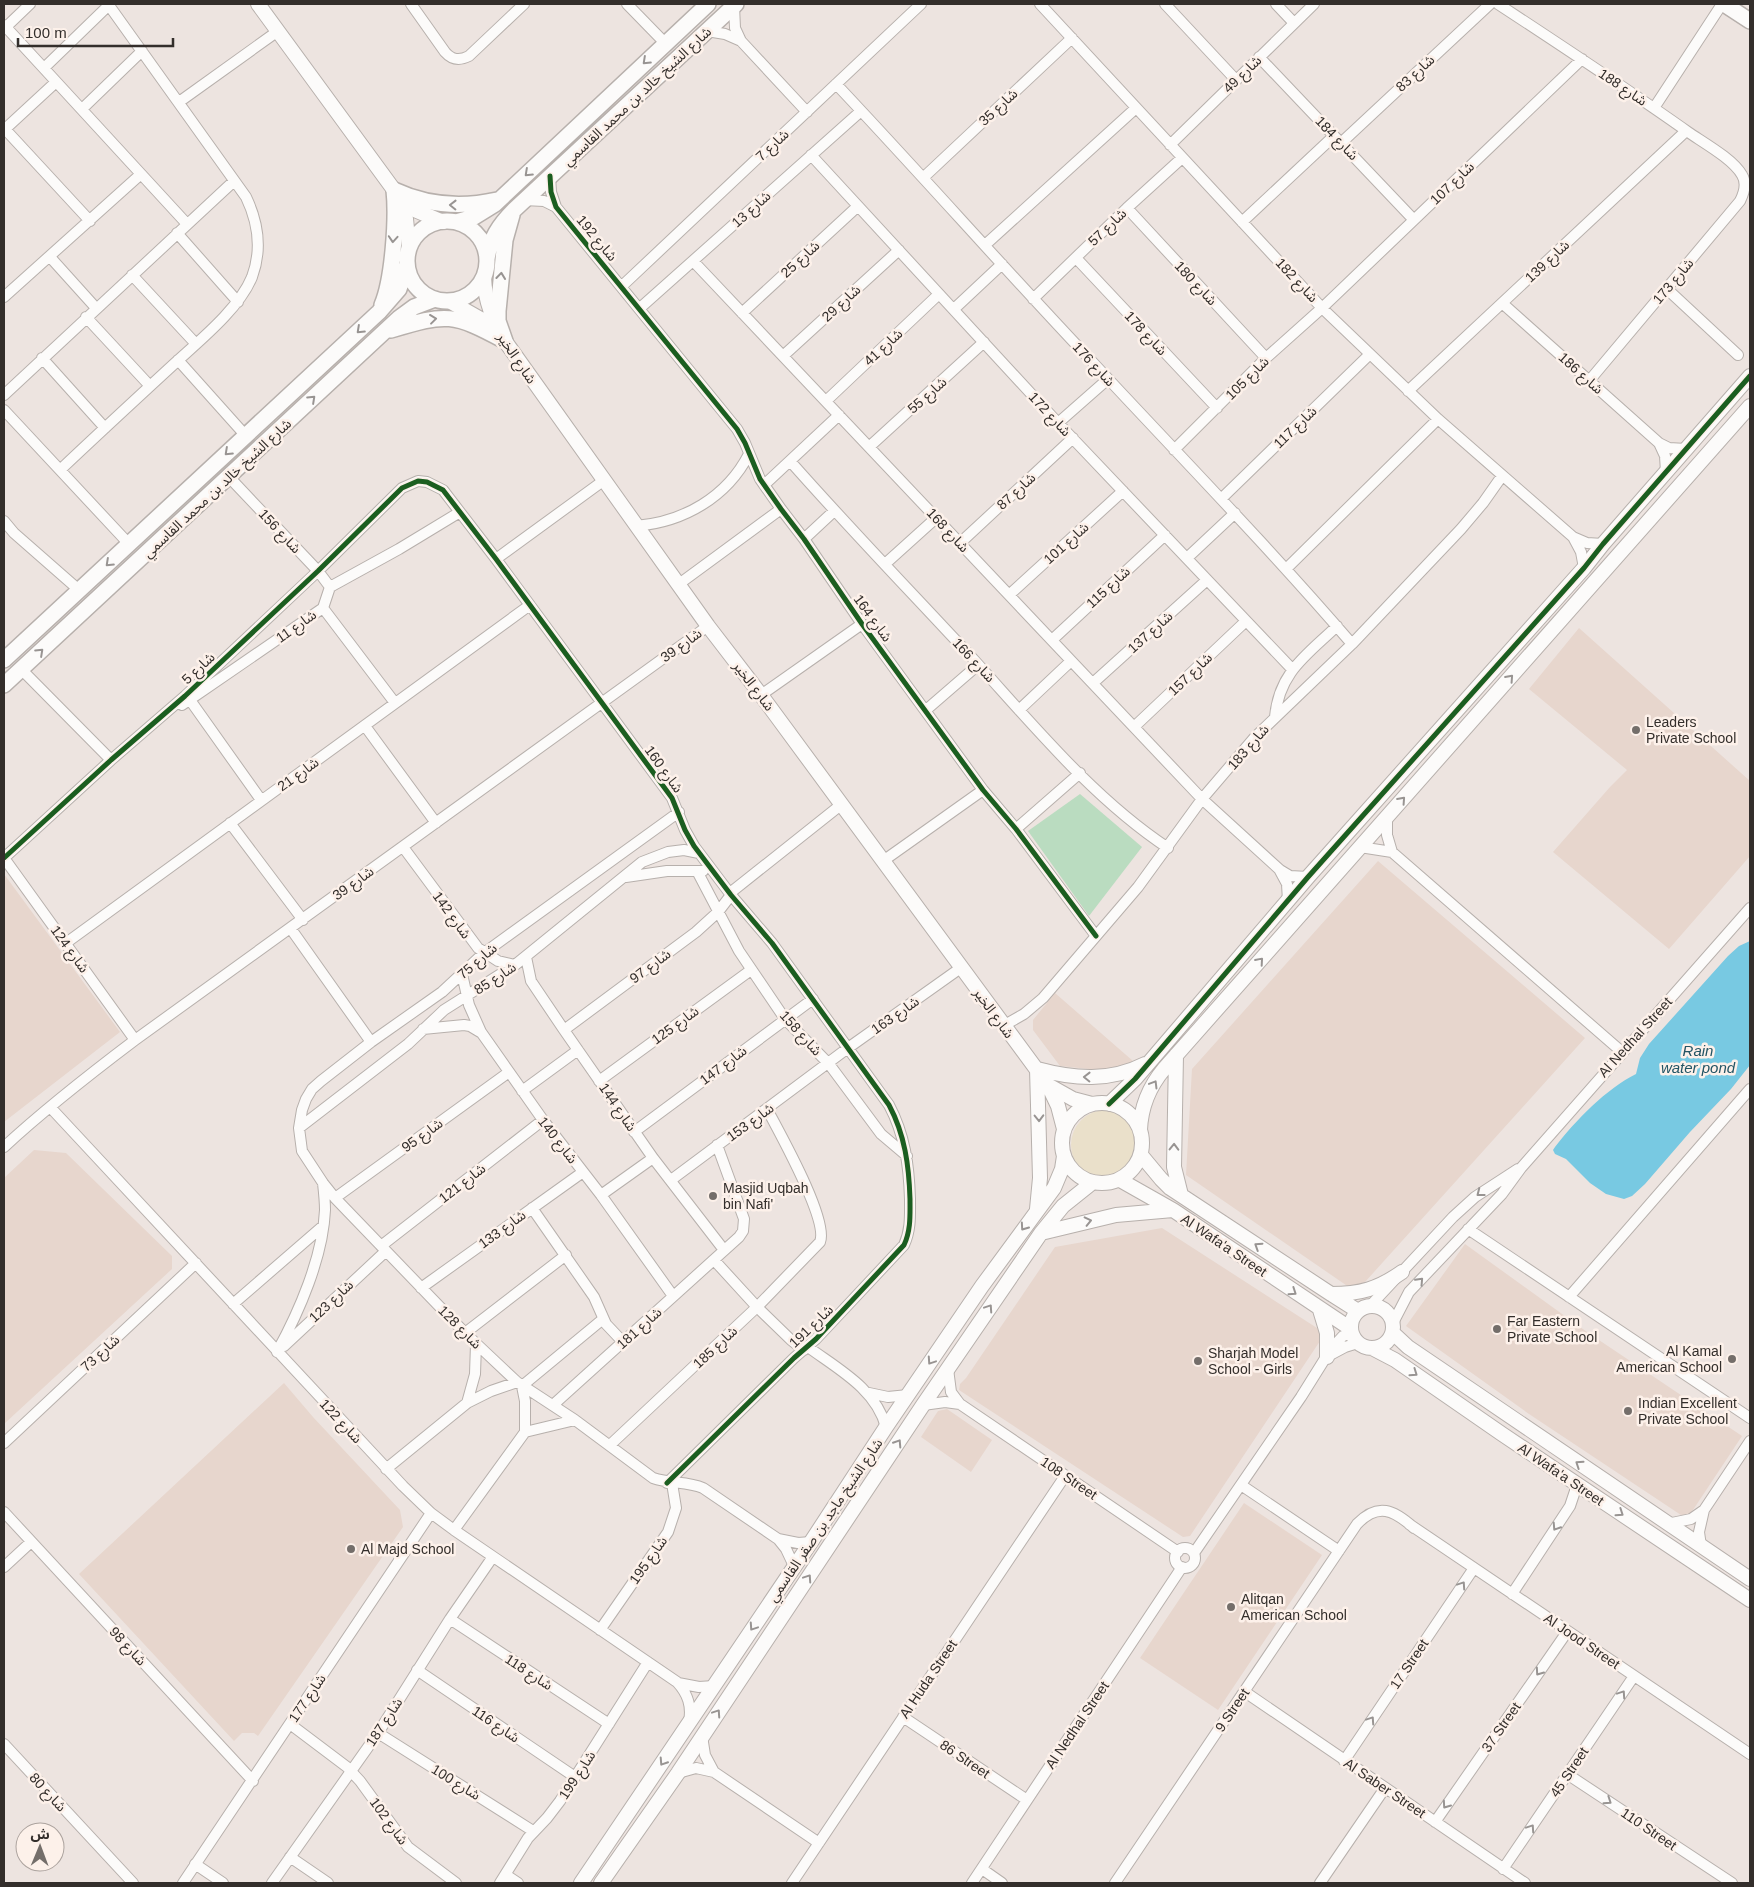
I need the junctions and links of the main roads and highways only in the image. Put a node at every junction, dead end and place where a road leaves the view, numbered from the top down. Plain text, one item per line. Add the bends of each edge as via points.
1 (708, 4) edge
2 (1723, 4) edge
3 (735, 5) edge
4 (1750, 21) edge
5 (501, 199) junction
6 (519, 205) junction
7 (449, 222) junction
8 (487, 259) junction
9 (407, 264) junction
10 (442, 300) junction
11 (379, 312) junction
12 (386, 332) junction
13 (4, 660) edge
14 (4, 685) edge

1 -> 5 main road, شارع الشيخ خالد بن محمد القاسمي
2 - 4 main road
3 - 6 main road, شارع الشيخ خالد بن محمد القاسمي
5 - 7 main road, شارع الشيخ خالد بن محمد القاسمي via 483,213
5 -> 11 main road via 448,206 422,201 394,190 389,284
6 - 8 main road, شارع الشيخ خالد بن محمد القاسمي via 493,237
12 -> 6 main road via 413,322 445,318 470,323 505,341 498,321 498,301 505,240
7 - 8 main road via 463,225 476,234
7 - 9 main road via 432,224 419,233 409,248
8 - 10 main road via 484,277 469,295
9 - 10 main road via 410,276 424,294
9 - 11 main road, شارع الشيخ خالد بن محمد القاسمي via 399,289
10 - 12 main road, شارع الشيخ خالد بن محمد القاسمي via 414,307
11 -> 13 main road, شارع الشيخ خالد بن محمد القاسمي
14 -> 12 main road, شارع الشيخ خالد بن محمد القاسمي

